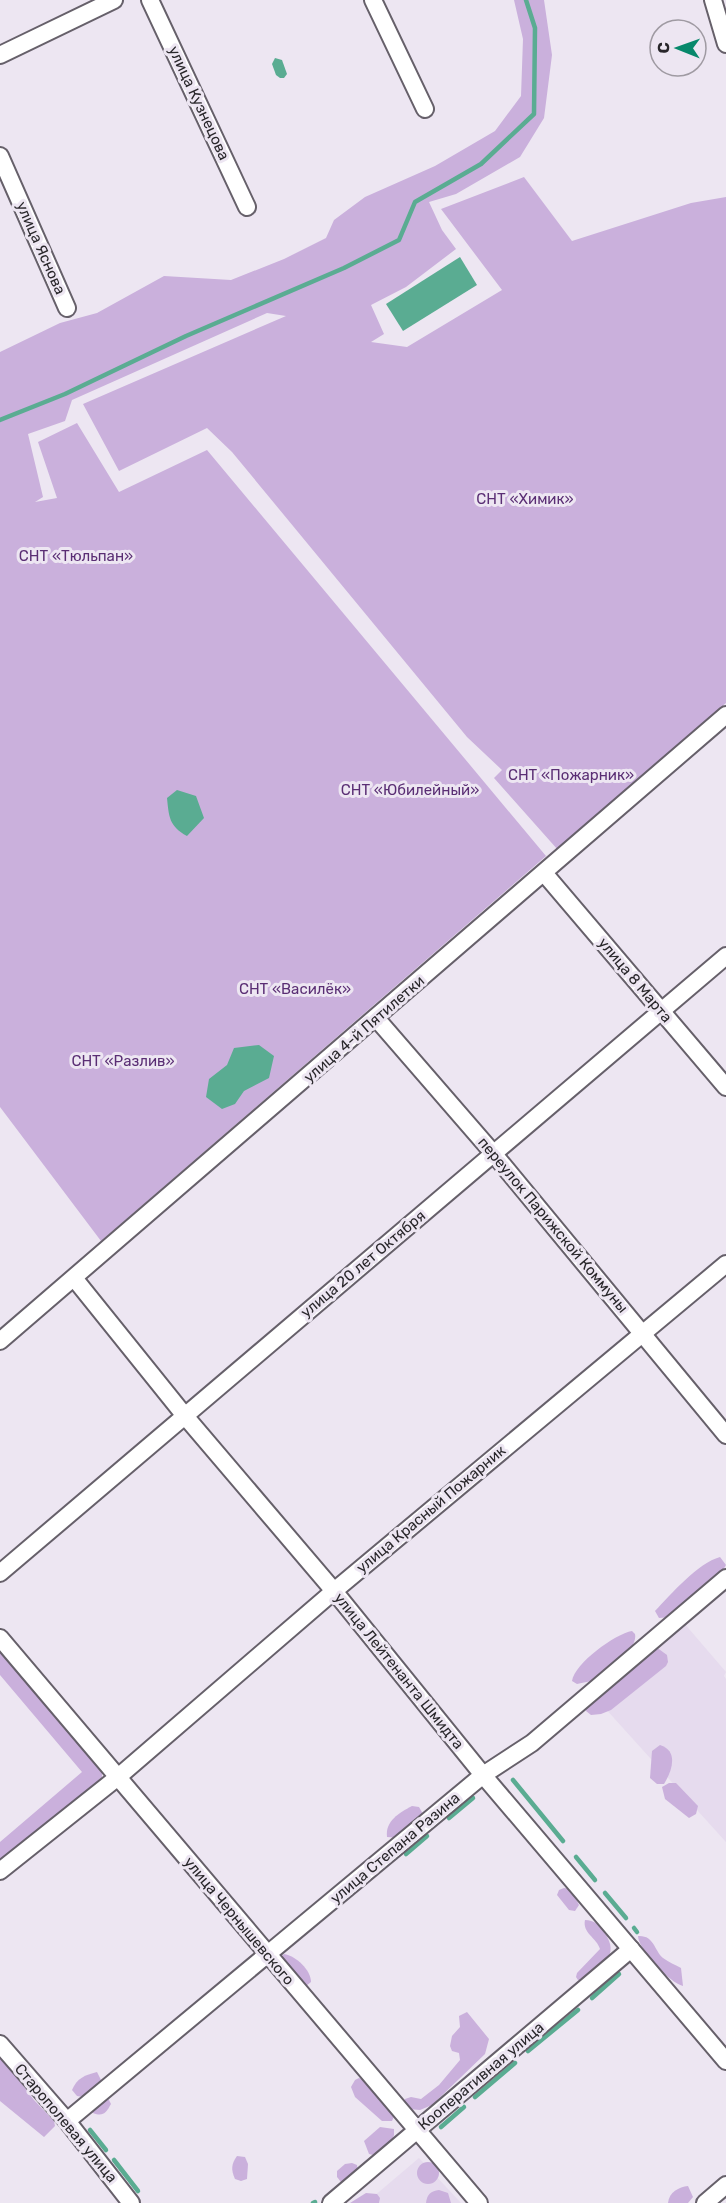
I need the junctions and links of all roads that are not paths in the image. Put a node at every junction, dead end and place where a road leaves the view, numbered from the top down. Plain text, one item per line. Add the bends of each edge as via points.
1 (114, 0) edge
2 (150, 0) edge
3 (373, 0) edge
4 (712, 0) edge
5 (726, 44) edge
6 (0, 55) edge
7 (425, 109) dead end
8 (0, 156) edge
9 (247, 207) dead end
10 (67, 308) dead end
11 (726, 715) edge
12 (544, 873) junction
13 (726, 956) edge
14 (661, 1011) junction
15 (376, 1018) junction
16 (726, 1087) edge
17 (493, 1153) junction
18 (726, 1264) edge
19 (74, 1278) junction
20 (642, 1332) junction
21 (0, 1341) edge
22 (185, 1416) junction
23 (726, 1435) edge
24 (0, 1573) edge
25 (726, 1578) edge
26 (334, 1591) junction
27 (0, 1638) edge
28 (483, 1775) junction
29 (118, 1776) junction
30 (0, 1871) edge
31 (631, 1949) junction
32 (268, 1954) junction
33 (0, 2044) edge
34 (726, 2061) edge
35 (66, 2121) junction
36 (417, 2130) junction
37 (726, 2185) edge
38 (131, 2203) edge
39 (331, 2203) edge
40 (479, 2203) edge
41 (705, 2203) edge

1 - 6 street
2 - 9 street, улица Кузнецова
3 - 7 street
4 - 5 street
8 - 10 street, улица Яснова
11 - 12 street, улица 4-й Пятилетки
12 - 14 street, улица 8 Марта
12 - 15 street, улица 4-й Пятилетки
13 - 14 street, улица 20 лет Октября
14 - 16 street, улица 8 Марта
14 - 17 street, улица 20 лет Октября
15 - 17 street, переулок Парижской Коммуны
15 - 19 street, улица 4-й Пятилетки
17 - 20 street, переулок Парижской Коммуны
17 - 22 street, улица 20 лет Октября
18 - 20 street, улица Красный Пожарник
19 - 21 street, улица 4-й Пятилетки
19 - 22 street, улица Лейтенанта Шмидта
20 - 23 street, переулок Парижской Коммуны
20 - 26 street, улица Красный Пожарник
22 - 24 street, улица 20 лет Октября
22 - 26 street, улица Лейтенанта Шмидта
25 - 28 street, улица Степана Разина via 532,1743
26 - 28 street, улица Лейтенанта Шмидта
26 - 29 street, улица Красный Пожарник
27 - 29 street, улица Чернышевского
28 - 31 street, улица Лейтенанта Шмидта
28 - 32 street, улица Степана Разина
29 - 30 street, улица Красный Пожарник
29 - 32 street, улица Чернышевского
31 - 34 street, улица Лейтенанта Шмидта
31 - 36 street, Кооперативная улица
32 - 35 street, улица Степана Разина
32 - 36 street, улица Чернышевского
33 - 35 street, Старополевая улица
35 - 38 street, Старополевая улица
36 - 39 street, Кооперативная улица
36 - 40 street, улица Чернышевского
37 - 41 street

